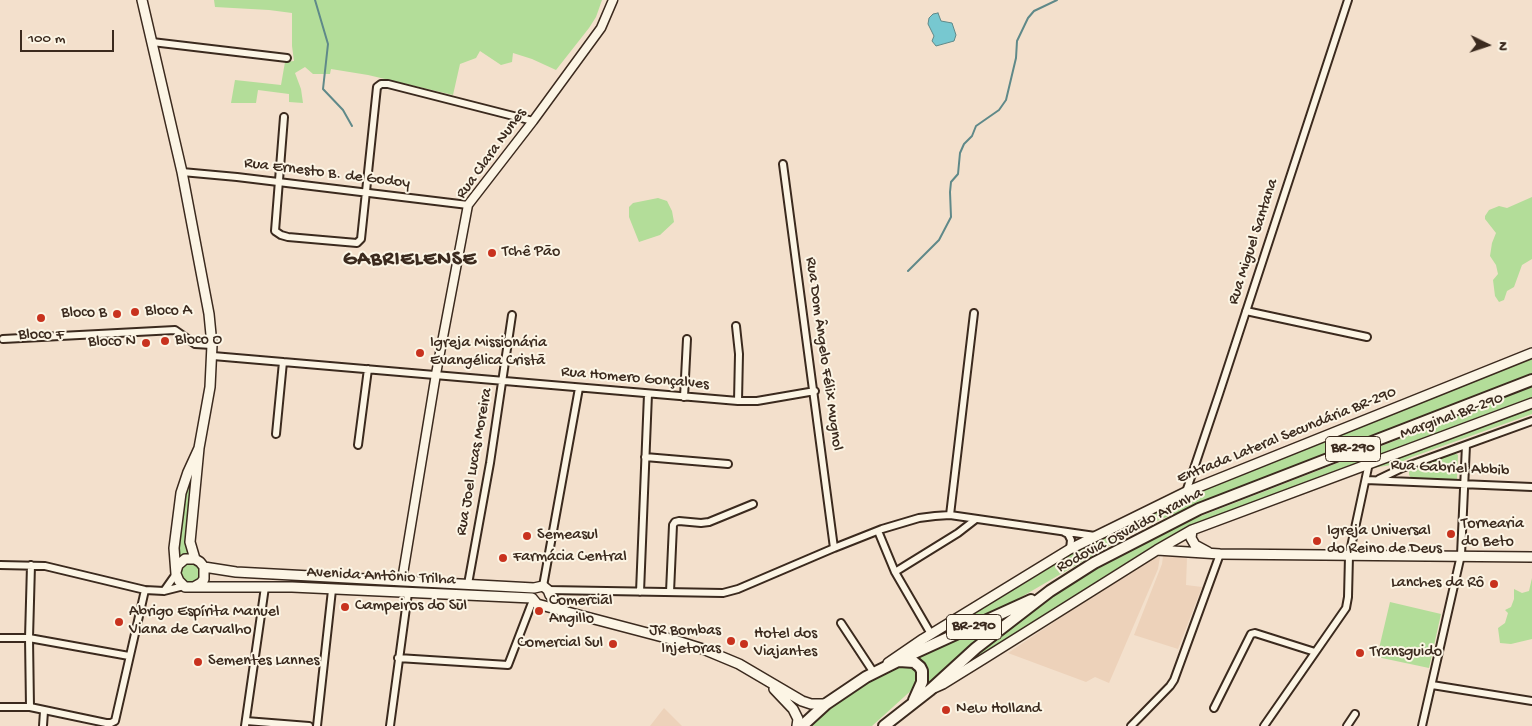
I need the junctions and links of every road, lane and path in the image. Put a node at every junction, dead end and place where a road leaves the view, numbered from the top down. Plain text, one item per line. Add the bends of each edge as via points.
1 (142, 0) edge
2 (613, 0) edge
3 (1348, 0) edge
4 (152, 42) junction
5 (287, 58) dead end
6 (284, 117) dead end
7 (533, 121) junction
8 (783, 164) dead end
9 (182, 172) junction
10 (278, 183) junction
11 (367, 193) junction
12 (468, 205) junction
13 (1246, 311) junction
14 (974, 313) dead end
15 (512, 315) dead end
16 (736, 326) dead end
17 (1367, 337) dead end
18 (3, 339) dead end
19 (687, 340) dead end
20 (212, 344) junction
21 (1532, 353) edge
22 (213, 356) junction
23 (283, 362) junction
24 (368, 369) junction
25 (436, 376) junction
26 (1532, 380) edge
27 (503, 382) junction
28 (578, 388) junction
29 (815, 392) junction
30 (648, 394) junction
31 (684, 397) junction
32 (738, 401) junction
33 (1532, 403) edge
34 (1532, 421) edge
35 (276, 434) dead end
36 (358, 445) dead end
37 (1466, 445) junction
38 (200, 448) junction
39 (645, 457) junction
40 (1369, 463) junction
41 (728, 464) dead end
42 (1366, 480) junction
43 (1377, 480) junction
44 (1464, 484) junction
45 (1532, 487) edge
46 (1186, 492) junction
47 (752, 504) dead end
48 (950, 515) junction
49 (976, 519) junction
50 (1192, 530) junction
51 (878, 531) junction
52 (1063, 531) junction
53 (1095, 536) junction
54 (834, 548) junction
55 (1070, 549) junction
56 (1157, 550) junction
57 (1217, 554) junction
58 (1462, 555) junction
59 (1350, 556) junction
60 (1532, 557) edge
61 (195, 559) junction
62 (0, 565) edge
63 (31, 565) junction
64 (204, 567) junction
65 (895, 572) junction
66 (176, 574) junction
67 (402, 580) junction
68 (468, 584) junction
69 (188, 587) junction
70 (265, 587) junction
71 (145, 590) junction
72 (332, 590) junction
73 (544, 590) junction
74 (1050, 590) junction
75 (164, 591) junction
76 (640, 592) junction
77 (670, 592) junction
78 (408, 593) junction
79 (532, 599) junction
80 (542, 604) junction
81 (566, 612) junction
82 (841, 623) dead end
83 (932, 634) junction
84 (0, 638) edge
85 (28, 638) junction
86 (1316, 652) junction
87 (129, 656) junction
88 (398, 658) junction
89 (898, 661) junction
90 (877, 671) junction
91 (767, 681) junction
92 (1432, 685) junction
93 (930, 690) junction
94 (1532, 701) edge
95 (914, 702) junction
96 (826, 704) junction
97 (0, 707) edge
98 (30, 707) junction
99 (1214, 708) dead end
100 (44, 711) junction
101 (1355, 714) dead end
102 (245, 723) edge
103 (43, 726) edge
104 (309, 726) edge
105 (316, 726) edge
106 (390, 726) edge
107 (797, 726) edge
108 (802, 726) edge
109 (884, 726) edge
110 (1131, 726) edge
111 (1264, 726) edge
112 (1348, 726) edge
113 (1422, 726) edge

1 - 4 main road
2 - 7 street, Rua Clara Nunes via 601,28
3 - 13 street, Rua Miguel Santana
4 - 5 street
4 - 9 main road
6 - 10 street
7 - 11 street via 381,84 377,87
7 - 12 street, Rua Clara Nunes
8 - 29 street, Rua Dom Ângelo Félix Mugnol
9 - 10 street, Rua Ernesto B. de Godoy
9 - 20 main road via 206,295
10 - 11 street, Rua Ernesto B. de Godoy
10 - 11 street via 275,230 288,237 358,243
11 - 12 street, Rua Ernesto B. de Godoy
12 - 25 street, Rua Clara Nunes
13 - 17 street
13 - 46 street, Rua Miguel Santana
14 - 48 street
15 - 27 street, Rua Joel Lucas Moreira
16 - 32 street
18 - 20 street via 175,330 195,344
19 - 31 street
20 - 22 main road
21 - 46 main road, Entrada Lateral Secundária BR-290
22 - 23 street, Rua Homero Gonçalves
22 - 38 main road
23 - 24 street, Rua Homero Gonçalves
23 - 35 street
24 - 25 street, Rua Homero Gonçalves
24 - 36 street
25 - 27 street, Rua Homero Gonçalves
25 - 67 street, Rua Clara Nunes
26 - 74 highway, Rodovia Osvaldo Aranha / BR-290 via 1199,509
27 - 28 street, Rua Homero Gonçalves
27 - 68 street, Rua Joel Lucas Moreira
28 - 30 street, Rua Homero Gonçalves
28 - 73 street
29 - 32 street, Rua Homero Gonçalves
29 - 54 street, Rua Dom Ângelo Félix Mugnol
30 - 31 street, Rua Homero Gonçalves
30 - 39 street
31 - 32 street, Rua Homero Gonçalves
33 - 40 main road, Marginal BR-290
34 - 37 street
37 - 43 street
37 - 44 street
38 - 61 main road via 190,542
38 - 66 main road via 181,493 174,548
39 - 41 street
39 - 76 street
40 - 42 street
40 - 50 main road, Marginal BR-290
42 - 43 street, Rua Gabriel Abbib
42 - 59 street
43 - 44 street, Rua Gabriel Abbib
44 - 45 street, Rua Gabriel Abbib
44 - 58 street
46 - 53 main road, Entrada Lateral Secundária BR-290
47 - 77 street via 709,522 679,521 673,525
48 - 49 street
48 - 51 street via 919,518
49 - 52 street
49 - 65 street
50 - 56 main road, Marginal BR-290
50 - 57 main road via 1194,545
51 - 54 street
51 - 65 street
52 - 53 street
52 - 55 street via 1071,540
53 - 55 main road, Entrada Lateral Secundária BR-290
54 - 77 street via 738,589 723,593
55 - 83 main road, Entrada Lateral Secundária BR-290
56 - 57 main road
56 - 93 main road, Marginal BR-290
57 - 59 main road
57 - 110 street via 1174,680
58 - 59 main road
58 - 60 main road
58 - 92 street
59 - 86 street via 1346,608
61 - 64 main road
61 - 66 main road via 181,562
62 - 63 street
63 - 71 street
63 - 85 street
64 - 67 main road, Avenida Antônio Trilha via 236,572
64 - 69 main road via 201,583
65 - 83 street
66 - 69 main road via 178,581
66 - 75 street
67 - 68 main road, Avenida Antônio Trilha
68 - 73 main road, Avenida Antônio Trilha
69 - 70 main road, Avenida Antônio Trilha
69 - 75 street
70 - 72 main road, Avenida Antônio Trilha
70 - 102 street
71 - 75 street
71 - 87 street
72 - 78 main road, Avenida Antônio Trilha
72 - 105 street
73 - 76 street
73 - 79 main road via 531,592
73 - 80 main road via 547,601
73 - 81 main road
74 - 89 highway, Rodovia Osvaldo Aranha / BR-290
74 - 93 highway, Rodovia Osvaldo Aranha / BR-290 via 976,648
76 - 77 street
78 - 79 main road, Avenida Antônio Trilha
78 - 88 street
79 - 80 main road, Avenida Antônio Trilha
79 - 88 street via 508,665
80 - 81 main road, Avenida Antônio Trilha
81 - 91 main road, Avenida Antônio Trilha via 703,649 739,664
82 - 90 street
83 - 90 main road, Entrada Lateral Secundária BR-290
84 - 85 street
85 - 87 street
85 - 98 street
86 - 99 street via 1251,634
86 - 111 street
87 - 100 street via 115,721 111,724
88 - 106 street
89 - 90 highway, Rodovia Osvaldo Aranha / BR-290
89 - 95 highway via 914,662 922,671 922,682
90 - 96 highway, Rodovia Osvaldo Aranha / BR-290
91 - 96 main road, Avenida Antônio Trilha via 802,701
91 - 107 main road, Avenida Antônio Trilha via 793,709 798,719
92 - 94 street
92 - 113 street
93 - 95 highway, Rodovia Osvaldo Aranha / BR-290
95 - 109 highway, Rodovia Osvaldo Aranha / BR-290
96 - 108 highway, Rodovia Osvaldo Aranha / BR-290
97 - 98 street
98 - 100 street
100 - 103 street
101 - 112 street
102 - 104 street

